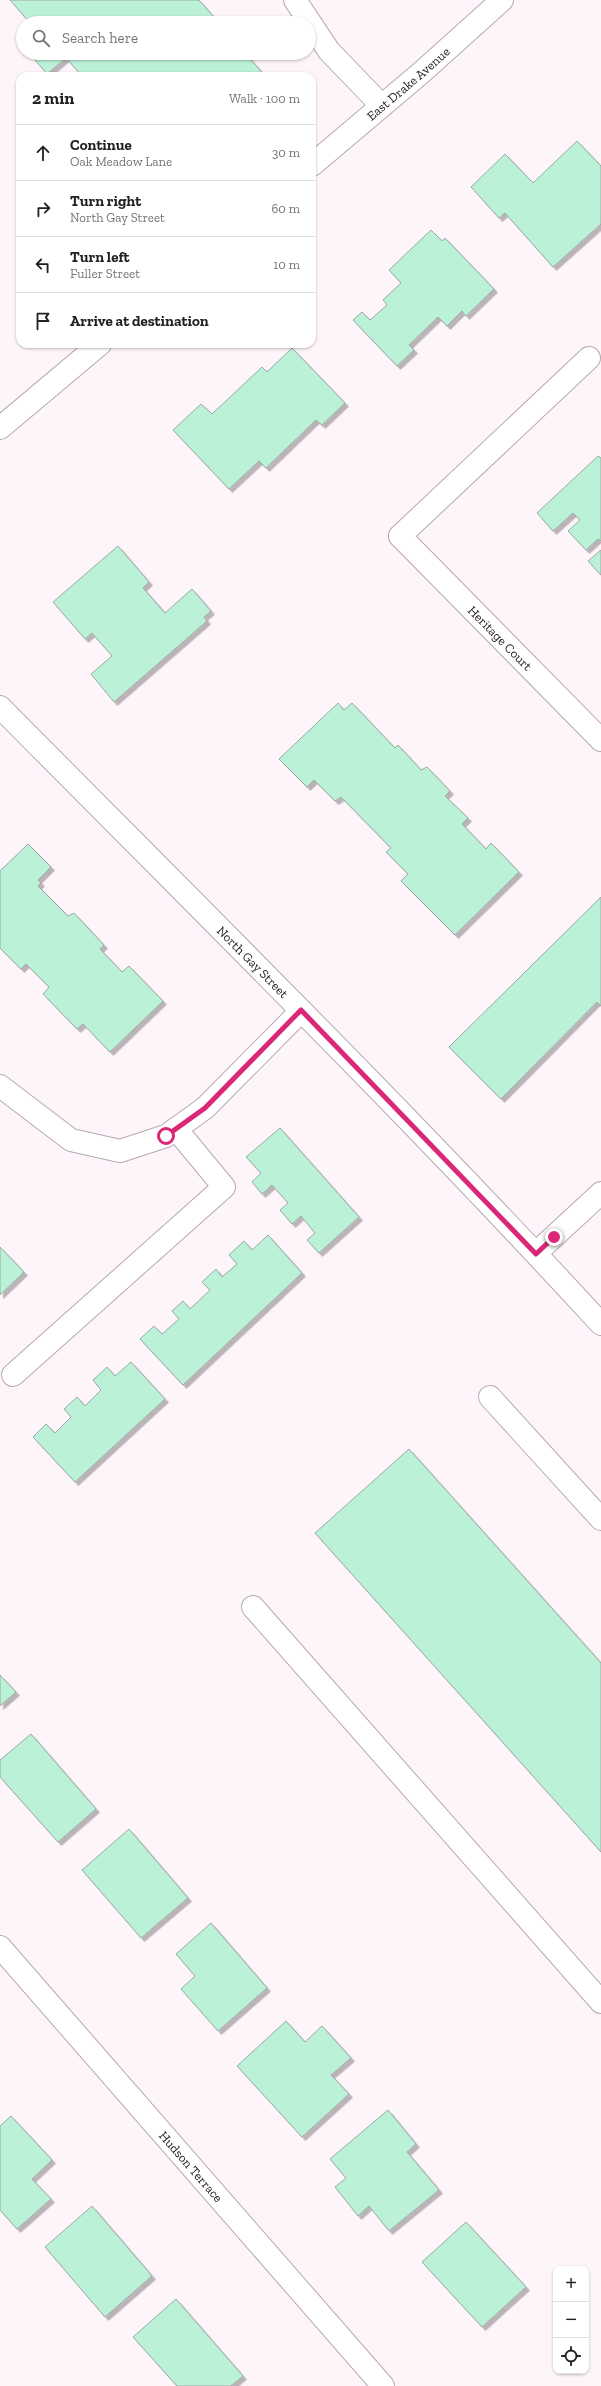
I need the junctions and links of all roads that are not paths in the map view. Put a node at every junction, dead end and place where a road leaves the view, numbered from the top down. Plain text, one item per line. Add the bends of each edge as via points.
1 (295, 0) edge
2 (502, 0) edge
3 (305, 16) edge
4 (316, 32) edge
5 (382, 106) junction
6 (316, 162) edge
7 (95, 348) edge
8 (588, 358) dead end
9 (0, 428) edge
10 (0, 708) edge
11 (601, 740) edge
12 (301, 1010) junction
13 (0, 1086) edge
14 (176, 1129) junction
15 (601, 1193) edge
16 (536, 1254) junction
17 (601, 1324) edge
18 (13, 1375) dead end
19 (490, 1397) dead end
20 (601, 1519) edge
21 (254, 1607) dead end
22 (0, 1947) edge
23 (601, 2002) edge
24 (383, 2386) edge

1 - 3 street
2 - 5 street, East Drake Avenue
4 - 5 street via 329,52
5 - 6 street, East Drake Avenue
7 - 9 street
8 - 11 street, Heritage Court via 400,536
10 - 12 street, North Gay Street
12 - 14 street via 205,1108
12 - 16 street, North Gay Street
13 - 14 street via 71,1140 120,1151 166,1136
14 - 18 street via 224,1187
15 - 16 street
16 - 17 street, North Gay Street
19 - 20 street
21 - 23 street
22 - 24 street, Hudson Terrace

